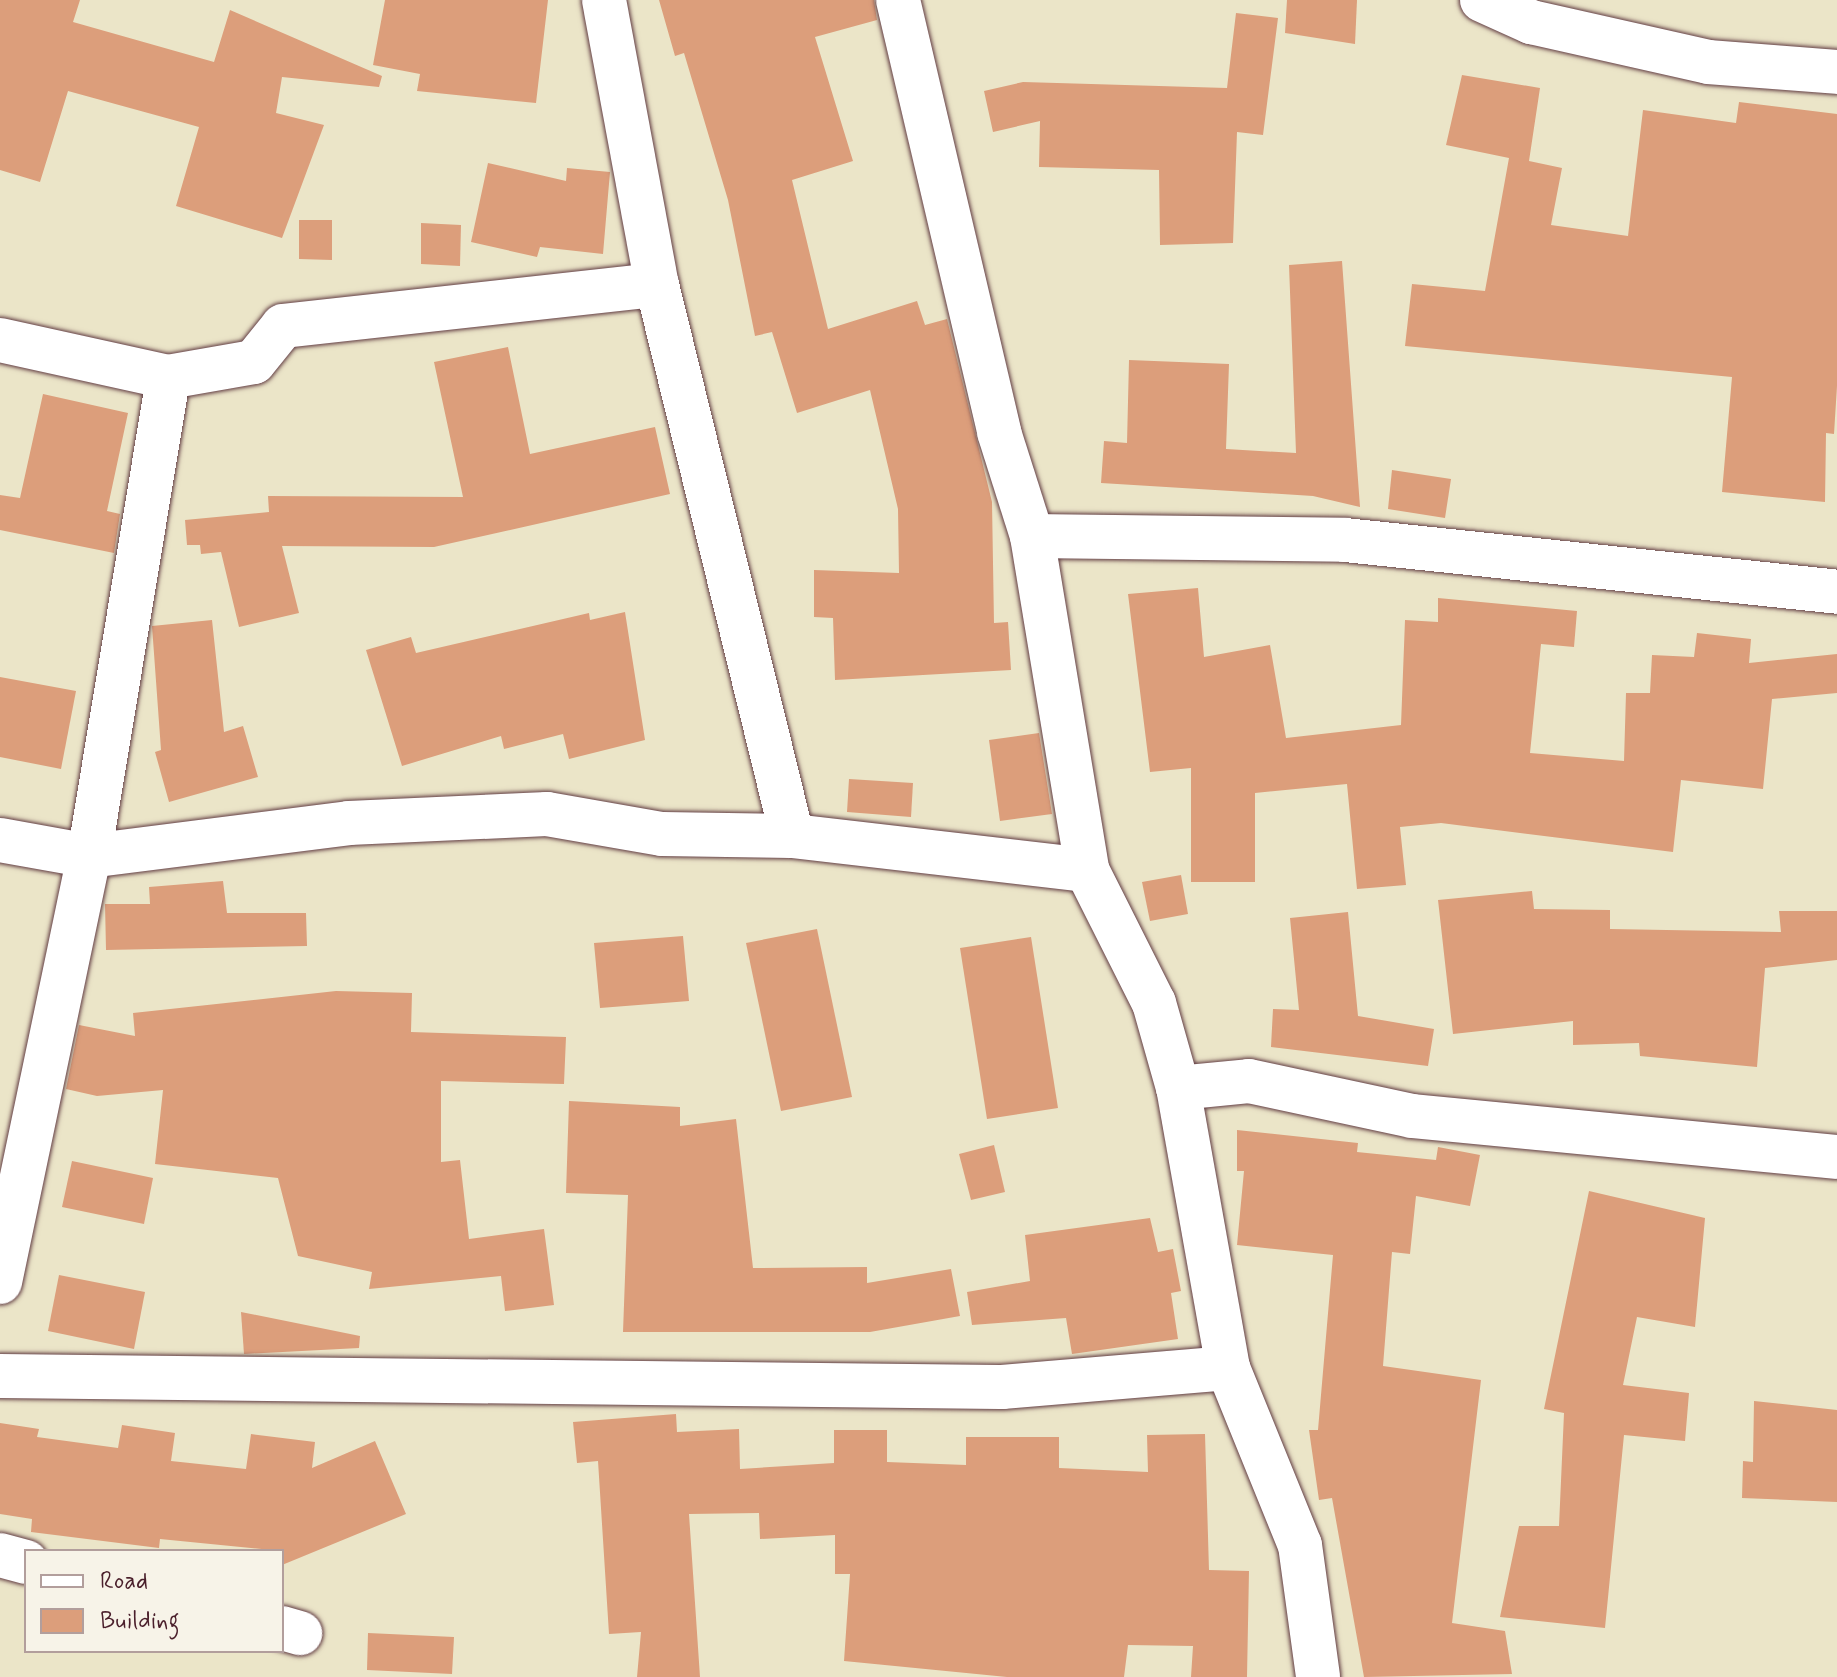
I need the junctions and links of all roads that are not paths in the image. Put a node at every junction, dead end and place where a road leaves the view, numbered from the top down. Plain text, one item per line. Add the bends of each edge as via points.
1 (604, 0) edge
2 (898, 0) edge
3 (1482, 0) edge
4 (1837, 72) edge
5 (657, 285) junction
6 (0, 340) edge
7 (168, 377) junction
8 (1032, 536) junction
9 (1837, 592) edge
10 (792, 836) junction
11 (0, 840) edge
12 (89, 856) junction
13 (1087, 870) junction
14 (1178, 1088) junction
15 (1837, 1157) edge
16 (0, 1282) edge
17 (1228, 1368) junction
18 (0, 1376) edge
19 (0, 1555) edge
20 (24, 1561) edge
21 (1318, 1677) edge

1 - 5 street
2 - 8 street via 999,432
3 - 4 street via 1531,22 1708,62
5 - 7 street via 283,326 254,362
5 - 10 street
6 - 7 street
7 - 12 street
8 - 9 street via 1345,540
8 - 13 street
10 - 12 street via 662,834 547,814 349,823
10 - 13 street
11 - 12 street
12 - 16 street
13 - 14 street via 1154,1003
14 - 15 street via 1249,1081 1412,1116
14 - 17 street
17 - 18 street via 1002,1387
17 - 21 street via 1300,1545
19 - 20 street

